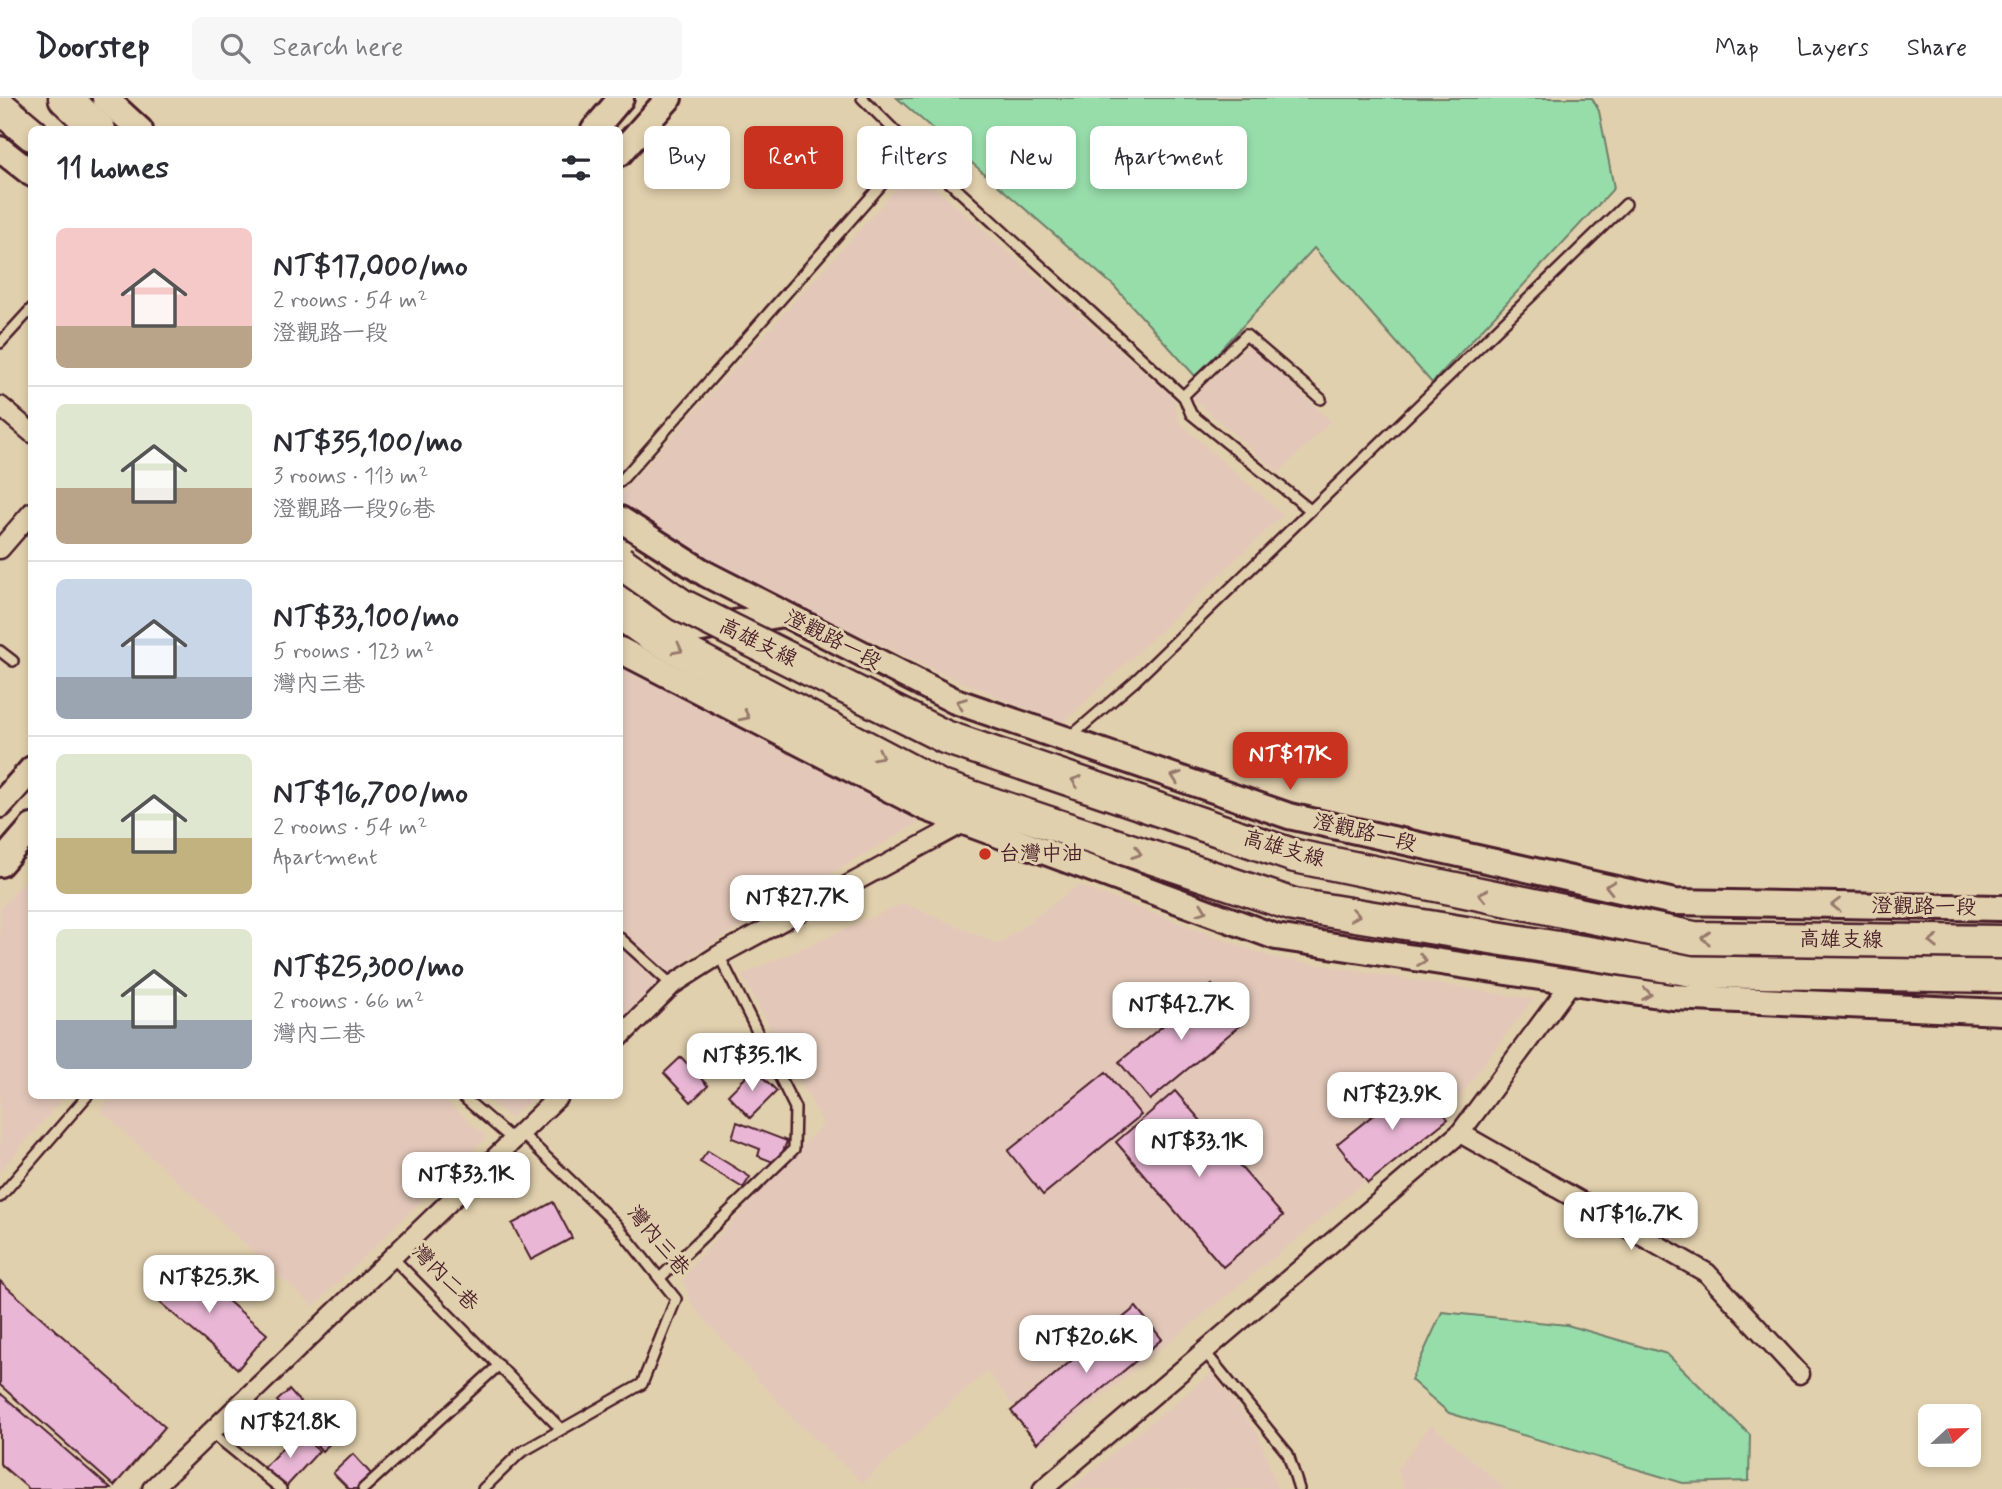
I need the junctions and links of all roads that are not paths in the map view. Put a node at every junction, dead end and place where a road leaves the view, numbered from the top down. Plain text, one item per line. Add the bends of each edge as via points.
1 (65, 98) edge
2 (105, 98) edge
3 (621, 98) edge
4 (669, 98) edge
5 (862, 98) edge
6 (0, 107) edge
7 (95, 126) edge
8 (136, 126) edge
9 (597, 126) edge
10 (890, 126) edge
11 (28, 131) edge
12 (0, 142) edge
13 (28, 144) edge
14 (0, 149) edge
15 (623, 150) edge
16 (28, 171) edge
17 (878, 189) edge
18 (957, 189) edge
19 (1626, 204) dead end
20 (28, 312) edge
21 (0, 343) edge
22 (1183, 396) junction
23 (1321, 399) dead end
24 (0, 406) edge
25 (28, 430) edge
26 (623, 479) edge
27 (1310, 509) junction
28 (623, 521) edge
29 (28, 523) edge
30 (2, 542) edge
31 (623, 564) edge
32 (623, 586) edge
33 (783, 614) junction
34 (623, 615) edge
35 (0, 651) edge
36 (623, 652) edge
37 (13, 661) dead end
38 (1067, 740) junction
39 (28, 774) edge
40 (0, 805) edge
41 (965, 822) junction
42 (28, 832) edge
43 (0, 864) edge
44 (2002, 908) edge
45 (623, 941) edge
46 (2002, 942) edge
47 (719, 955) junction
48 (2002, 976) edge
49 (1571, 984) junction
50 (672, 985) junction
51 (2002, 1012) edge
52 (623, 1034) edge
53 (84, 1099) edge
54 (467, 1099) edge
55 (556, 1099) edge
56 (1460, 1133) junction
57 (517, 1136) junction
58 (0, 1196) edge
59 (392, 1257) junction
60 (661, 1278) junction
61 (1205, 1352) junction
62 (499, 1365) junction
63 (1800, 1374) dead end
64 (561, 1429) junction
65 (211, 1432) junction
66 (152, 1489) edge
67 (281, 1489) edge
68 (363, 1489) edge
69 (483, 1489) edge
70 (1043, 1489) edge
71 (1299, 1489) edge

1 - 7 highway
2 - 8 street
3 - 9 street
4 - 15 street
5 - 10 lane
6 - 11 highway
12 - 13 street
14 - 16 street
17 - 26 lane
18 - 22 lane
19 - 27 lane
20 - 21 lane
22 - 23 lane via 1246,335
22 - 27 lane via 1191,414
24 - 25 street
27 - 38 lane via 1135,681
28 - 33 street, 澄觀路一段 via 706,575
29 - 30 street
46 -> 31 highway, 高雄支線, bridge via 1694,938 1295,856 945,737 681,605
32 - 33 street via 691,631
38 -> 33 street, 澄觀路一段 via 955,701
34 -> 48 highway, 高雄支線 via 650,634 941,787 1294,905 1699,971
35 - 37 lane
36 -> 41 street via 926,808
44 -> 38 street, 澄觀路一段 via 1674,902 1289,816
39 - 40 street
41 - 47 street
41 -> 49 street via 1276,937
42 - 43 street
45 - 50 lane
47 - 50 street
47 - 60 lane via 795,1108 794,1149
49 -> 51 street via 1672,997
49 - 56 street
50 - 52 street
53 - 58 lane
54 - 57 lane, 灣內三巷
55 - 57 street
56 - 61 street
56 - 63 street via 1707,1273
57 - 59 street
57 - 60 lane, 灣內三巷 via 616,1224
59 - 62 lane, 灣內二巷
59 - 65 street, 灣內二巷
60 - 64 lane, 灣內三巷 via 676,1299 642,1384
61 - 70 street
61 - 71 lane via 1288,1454
62 - 64 lane, 灣內二巷
62 - 68 lane
64 - 69 lane, 灣內三巷 via 520,1453
65 - 66 street, 灣內二巷
65 - 67 lane

